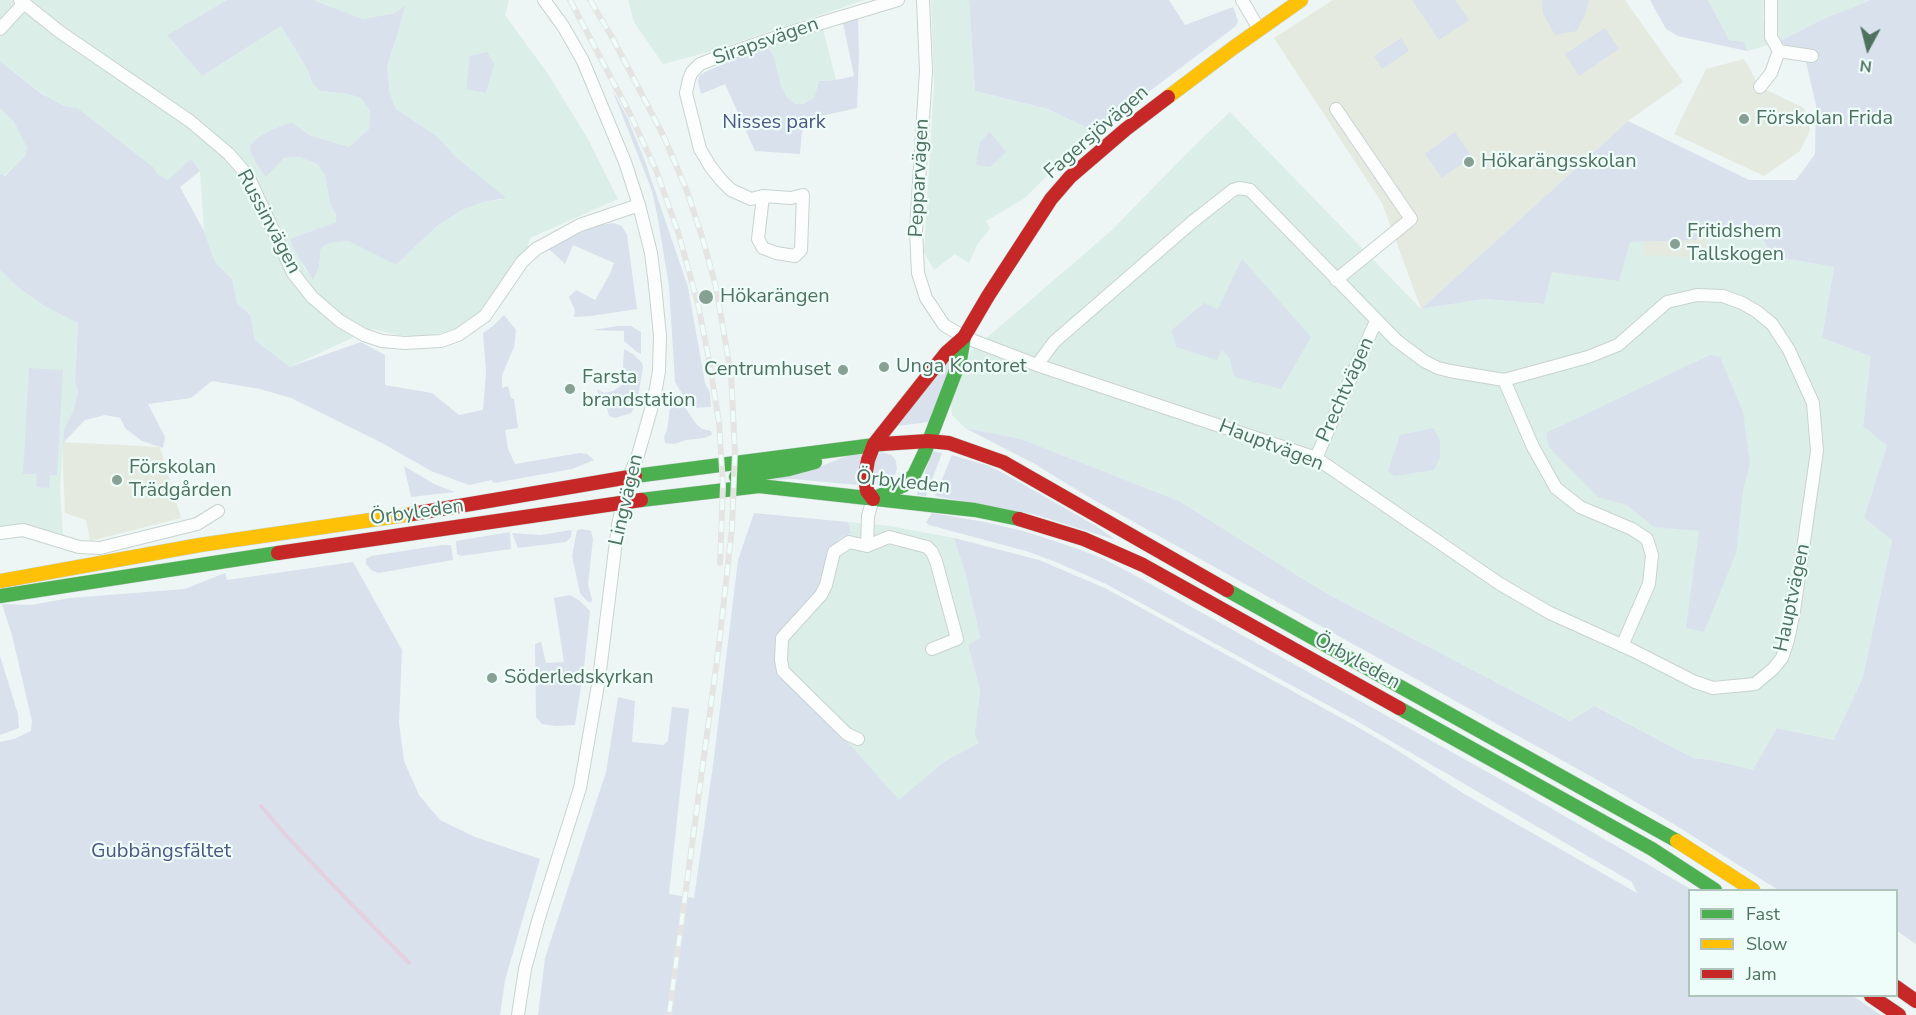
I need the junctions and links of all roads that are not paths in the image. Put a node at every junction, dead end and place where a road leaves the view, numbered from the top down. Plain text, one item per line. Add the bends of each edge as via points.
1 (544, 0) edge
2 (898, 0) edge
3 (923, 0) edge
4 (1242, 0) edge
5 (1301, 0) edge
6 (1771, 0) edge
7 (22, 2) edge
8 (0, 29) edge
9 (1259, 29) junction
10 (1779, 51) junction
11 (1812, 56) dead end
12 (1760, 87) dead end
13 (1336, 109) dead end
14 (763, 196) junction
15 (639, 205) junction
16 (1336, 280) junction
17 (1376, 321) junction
18 (964, 337) junction
19 (1037, 365) junction
20 (1504, 380) junction
21 (928, 441) junction
22 (874, 444) junction
23 (838, 450) junction
24 (1316, 458) junction
25 (629, 477) junction
26 (625, 497) junction
27 (873, 499) junction
28 (218, 511) dead end
29 (0, 533) edge
30 (867, 546) junction
31 (0, 582) edge
32 (0, 596) edge
33 (1622, 646) junction
34 (932, 649) dead end
35 (858, 739) dead end
36 (1712, 889) edge
37 (1750, 889) edge
38 (1898, 988) edge
39 (1872, 997) edge
40 (1916, 1000) edge
41 (518, 1015) edge
42 (1899, 1015) edge

1 - 15 street, Lingvägen via 583,61
2 - 14 street, Sirapsvägen via 713,59 692,72 686,93 700,149 732,190 751,199
3 - 18 street, Pepparvägen via 926,71 916,230 918,273 926,298 944,325
4 - 9 street
5 - 9 main road, Fagersjövägen
6 - 10 street via 1771,36
7 - 8 street, Russinvägen
7 - 15 street, Russinvägen via 60,33 190,121 229,154 248,176 293,273 312,297 340,321 382,340 405,344 441,341 458,335 485,316 522,262 536,249 580,225
9 - 18 main road, Fagersjövägen via 1126,129 1070,177 1051,199
10 - 11 street
10 - 12 street via 1771,73
13 - 16 street via 1411,219
14 - 14 street, Sirapsvägen via 758,239 763,248 795,256 801,250 803,195
15 - 25 street, Lingvägen via 656,285 659,371 646,429
16 - 17 street, Hauptvägen
16 - 19 street, Hauptvägen via 1250,190 1239,188 1191,224 1054,342
17 - 20 street, Hauptvägen via 1407,350 1438,368
17 - 24 street, Prechtvägen
18 - 19 street, Hauptvägen
18 - 21 main road, Fagersjövägen via 960,360
18 - 22 main road, Fagersjövägen via 946,353
19 - 24 street, Hauptvägen
20 - 33 street via 1533,447 1557,488 1580,507 1647,538 1652,555 1649,585
20 - 33 street, Hauptvägen via 1618,345 1667,302 1697,295 1723,296 1756,311 1772,324 1790,350 1813,403 1817,451 1794,610 1782,658 1755,684 1713,688
21 - 22 main road, Örbyleden
21 - 27 main road, Fagersjövägen via 914,475 903,485
21 - 37 main road, Örbyleden via 959,446 1038,481 1664,832
22 - 23 main road, Örbyleden
22 - 27 main road via 865,477
23 - 25 main road, Örbyleden
23 - 26 main road, Örbyleden via 819,461 789,470
24 - 33 street, Hauptvägen via 1500,584 1550,613
25 - 26 street, Lingvägen
25 - 31 main road, Örbyleden via 201,545
26 - 27 main road, Örbyleden via 759,486
26 - 32 main road, Örbyleden
26 - 41 street, Lingvägen via 580,788 537,921
27 - 30 street
27 - 36 main road, Örbyleden via 1017,518 1084,539 1143,565 1652,849
28 - 29 street via 197,524 100,548 79,547 23,530
30 - 34 street via 889,537 927,547 932,552 957,639
30 - 35 street via 849,542 834,552 821,595 782,638 783,671 847,734
38 - 40 main road
39 - 42 main road

